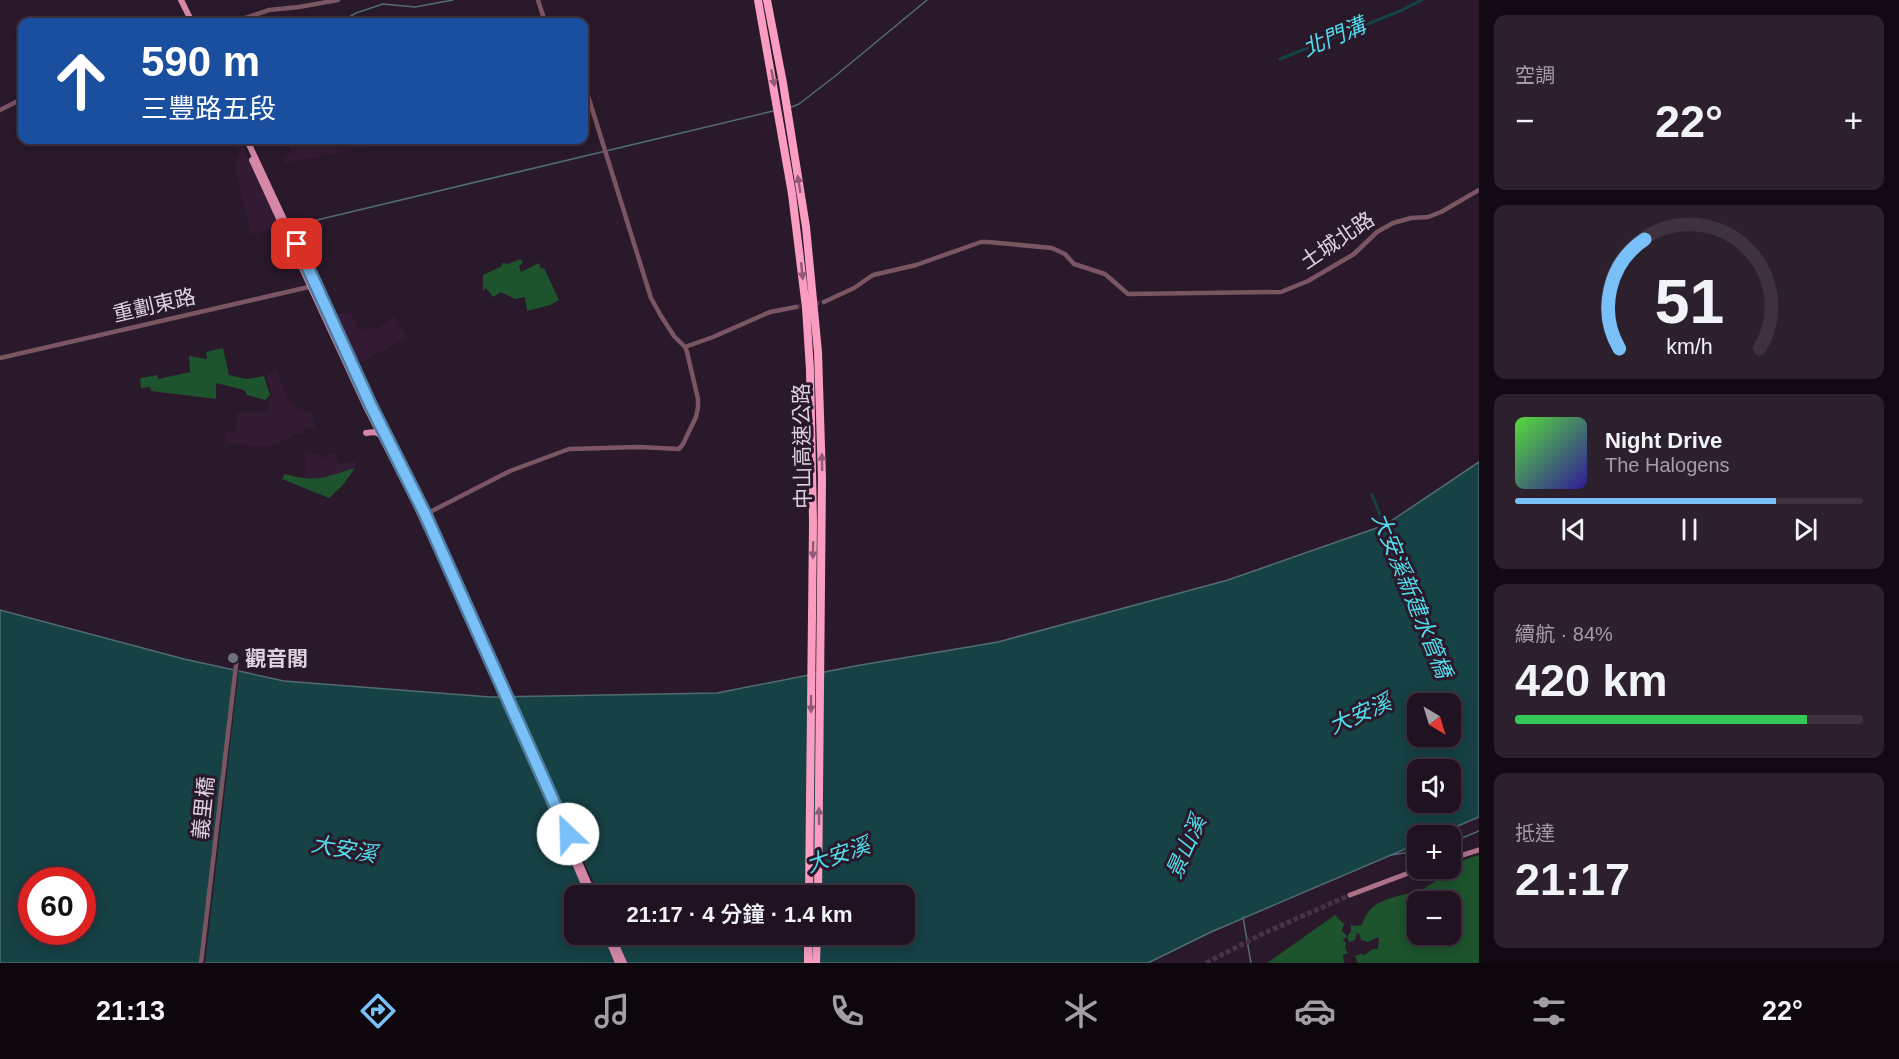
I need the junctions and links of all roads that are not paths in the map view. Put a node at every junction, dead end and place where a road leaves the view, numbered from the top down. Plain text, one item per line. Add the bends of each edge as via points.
1 (179, 0) edge
2 (338, 0) edge
3 (538, 0) edge
4 (759, 0) edge
5 (767, 0) edge
6 (186, 18) edge
7 (190, 18) edge
8 (246, 18) edge
9 (544, 18) edge
10 (588, 97) edge
11 (18, 101) edge
12 (0, 110) edge
13 (247, 144) edge
14 (1479, 190) edge
15 (314, 286) junction
16 (824, 302) tunnel mouth
17 (796, 307) tunnel mouth
18 (685, 346) junction
19 (0, 358) edge
20 (366, 433) dead end
21 (380, 434) junction
22 (423, 515) junction
23 (451, 576) junction
24 (237, 657) dead end
25 (1479, 850) edge
26 (1461, 856) edge
27 (1407, 874) edge
28 (584, 885) edge
29 (589, 885) edge
30 (809, 885) edge
31 (818, 885) edge
32 (1350, 895) tunnel mouth
33 (611, 945) edge
34 (616, 945) edge
35 (808, 945) edge
36 (817, 945) edge
37 (201, 963) edge
38 (618, 963) edge
39 (624, 963) edge
40 (808, 963) edge
41 (816, 963) edge

1 - 6 main road
1 - 7 main road
2 - 8 street via 269,10
3 - 9 street
4 -> 30 highway, 中山高速公路 via 786,151 806,308 813,478
31 -> 5 highway, 中山高速公路 via 821,425 806,227
10 - 18 street via 651,298 667,326
11 - 12 street
13 - 15 main road
14 - 16 street, 土城北路 via 1428,217 1393,223 1354,254 1281,292 1126,294 1105,274 1074,264 1052,248 981,242 916,265 873,275
15 - 19 street, 重劃東路
15 - 21 main road
15 - 22 main road
17 - 18 street via 770,312
18 - 22 street via 698,407 679,449 569,449 510,471
20 - 21 main road
21 - 22 main road
22 - 23 main road
23 - 28 main road
23 - 29 main road
24 - 37 street, 義里橋
25 - 26 main road
27 - 32 main road
33 - 38 main road
34 - 39 main road
35 - 40 highway
36 - 41 highway

